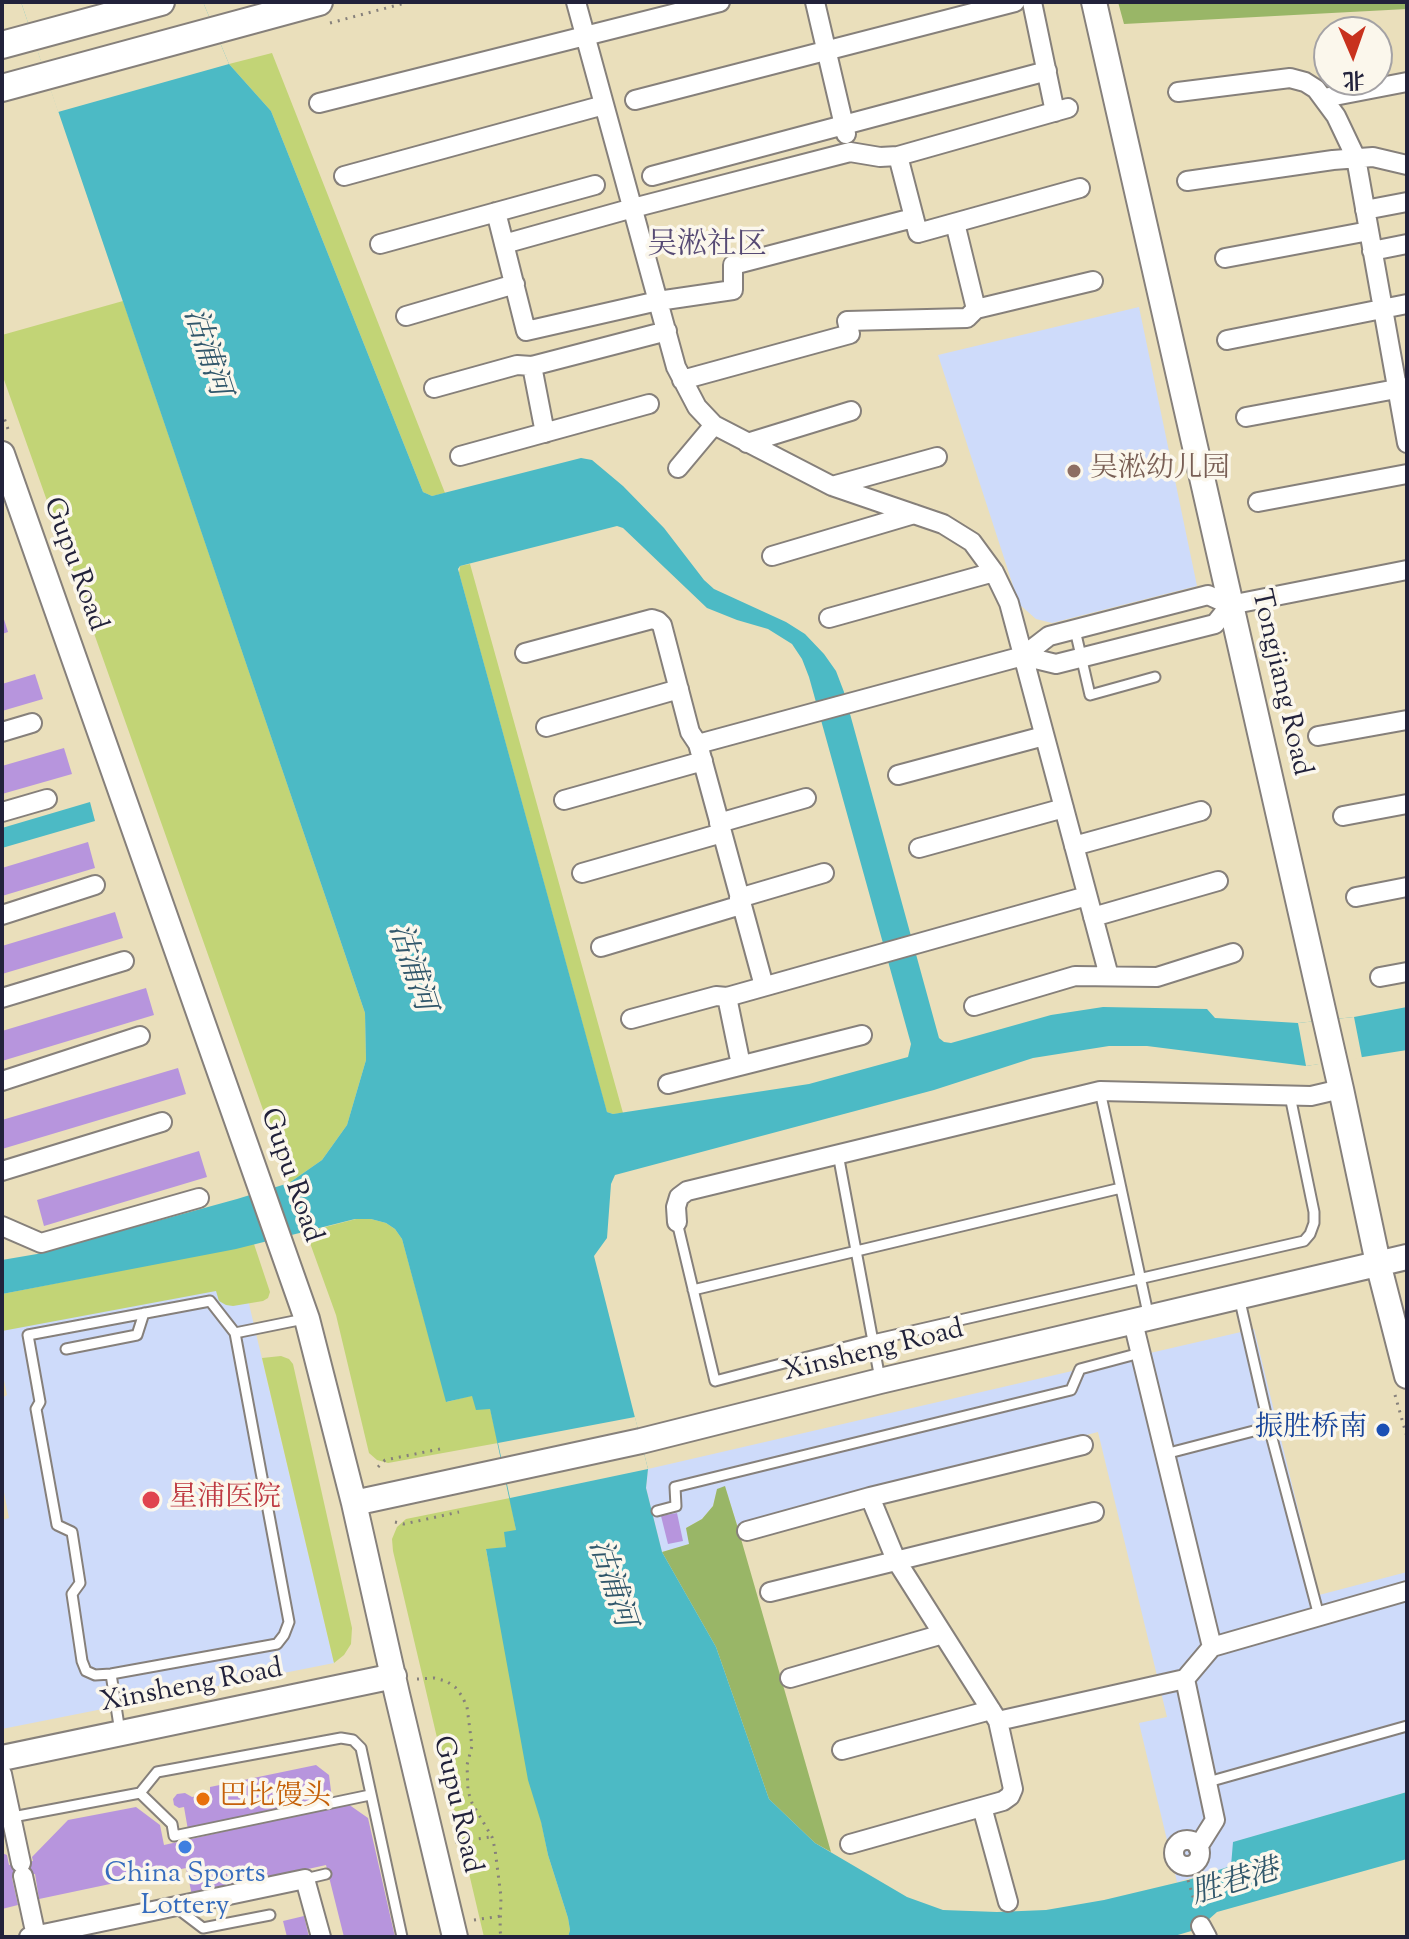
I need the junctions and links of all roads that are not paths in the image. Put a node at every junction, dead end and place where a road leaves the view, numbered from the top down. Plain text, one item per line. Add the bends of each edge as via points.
1 (161, 2) edge
2 (319, 2) edge
3 (576, 2) edge
4 (720, 2) edge
5 (815, 2) edge
6 (1015, 2) edge
7 (1032, 2) edge
8 (1094, 2) edge
9 (585, 36) junction
10 (2, 45) edge
11 (826, 52) junction
12 (1047, 71) junction
13 (1407, 82) edge
14 (2, 88) edge
15 (1178, 92) dead end
16 (1324, 98) junction
17 (635, 100) dead end
18 (319, 103) dead end
19 (604, 105) junction
20 (844, 125) junction
21 (850, 152) junction
22 (898, 156) junction
23 (1356, 158) junction
24 (1407, 165) edge
25 (344, 176) dead end
26 (652, 176) dead end
27 (1187, 181) dead end
28 (595, 185) dead end
29 (1080, 188) dead end
30 (1407, 202) edge
31 (633, 208) junction
32 (1365, 210) junction
33 (496, 212) junction
34 (913, 218) junction
35 (955, 223) junction
36 (1369, 231) junction
37 (380, 244) dead end
38 (504, 244) junction
39 (1407, 244) edge
40 (1372, 251) junction
41 (1225, 258) dead end
42 (1093, 281) dead end
43 (515, 284) junction
44 (658, 301) junction
45 (1407, 304) edge
46 (976, 309) junction
47 (1382, 309) junction
48 (406, 316) dead end
49 (667, 331) junction
50 (1227, 340) dead end
51 (532, 366) junction
52 (682, 380) junction
53 (434, 388) dead end
54 (1402, 388) edge
55 (649, 404) dead end
56 (851, 411) dead end
57 (1246, 417) dead end
58 (714, 425) junction
59 (545, 433) junction
60 (747, 443) junction
61 (1407, 443) edge
62 (2, 454) edge
63 (460, 456) dead end
64 (937, 457) dead end
65 (678, 468) dead end
66 (1407, 474) edge
67 (832, 486) junction
68 (9, 493) edge
69 (1258, 502) dead end
70 (914, 514) junction
71 (772, 556) dead end
72 (1407, 570) edge
73 (994, 572) junction
74 (1230, 605) junction
75 (829, 618) dead end
76 (1075, 630) junction
77 (525, 653) dead end
78 (1023, 656) junction
79 (1081, 658) junction
80 (1155, 677) dead end
81 (679, 689) junction
82 (1407, 720) edge
83 (32, 723) dead end
84 (546, 727) dead end
85 (2, 732) edge
86 (1044, 736) junction
87 (1318, 736) dead end
88 (700, 752) junction
89 (898, 775) dead end
90 (806, 798) dead end
91 (47, 799) dead end
92 (564, 800) dead end
93 (1407, 804) edge
94 (1064, 808) junction
95 (1201, 811) dead end
96 (2, 812) edge
97 (1343, 816) dead end
98 (720, 828) junction
99 (1074, 846) junction
100 (919, 848) dead end
101 (582, 873) dead end
102 (824, 873) dead end
103 (1218, 881) dead end
104 (95, 885) dead end
105 (1407, 887) edge
106 (1087, 896) junction
107 (1356, 897) dead end
108 (740, 902) junction
109 (2, 915) edge
110 (1093, 917) junction
111 (601, 947) dead end
112 (1233, 953) dead end
113 (124, 961) dead end
114 (1407, 972) edge
115 (1109, 976) junction
116 (1380, 977) dead end
117 (764, 986) junction
118 (727, 997) junction
119 (2, 998) edge
120 (974, 1006) dead end
121 (631, 1019) dead end
122 (862, 1035) dead end
123 (140, 1036) dead end
124 (741, 1065) junction
125 (2, 1081) edge
126 (668, 1084) dead end
127 (1341, 1089) junction
128 (1100, 1091) junction
129 (1290, 1096) junction
130 (162, 1122) dead end
131 (838, 1154) junction
132 (2, 1171) edge
133 (1121, 1188) junction
134 (199, 1198) dead end
135 (677, 1222) joint
136 (2, 1226) edge
137 (856, 1251) junction
138 (1407, 1257) edge
139 (1378, 1263) junction
140 (1141, 1278) junction
141 (693, 1290) junction
142 (1239, 1297) junction
143 (144, 1313) junction
144 (307, 1319) junction
145 (1141, 1320) junction
146 (235, 1333) junction
147 (873, 1340) junction
148 (66, 1349) dead end
149 (1140, 1353) junction
150 (1407, 1376) edge
151 (880, 1381) junction
152 (1269, 1427) junction
153 (1083, 1445) dead end
154 (1165, 1454) junction
155 (870, 1497) junction
156 (354, 1503) junction
157 (657, 1511) dead end
158 (1094, 1512) dead end
159 (747, 1531) dead end
160 (896, 1560) junction
161 (1407, 1591) edge
162 (770, 1592) dead end
163 (1319, 1616) junction
164 (943, 1634) junction
165 (1212, 1647) junction
166 (111, 1674) junction
167 (405, 1677) junction
168 (790, 1678) dead end
169 (1185, 1679) junction
170 (995, 1715) junction
171 (1407, 1726) edge
172 (120, 1732) junction
173 (842, 1750) dead end
174 (2, 1758) edge
175 (2, 1774) edge
176 (1208, 1782) junction
177 (140, 1793) junction
178 (370, 1795) junction
179 (982, 1807) junction
180 (6, 1818) edge
181 (850, 1844) dead end
182 (1193, 1864) road end
183 (326, 1874) dead end
184 (305, 1879) junction
185 (1008, 1902) dead end
186 (174, 1906) junction
187 (270, 1915) dead end
188 (33, 1936) edge
189 (321, 1937) edge
190 (402, 1937) edge
191 (455, 1937) edge

1 - 10 main road
2 - 14 main road
3 - 9 street
4 - 9 street
5 - 11 street
6 - 11 street
7 - 12 street
8 - 74 street, Tongjiang Road
9 - 18 street
9 - 19 street
11 - 17 street
11 - 20 street
12 - 20 street
12 - 22 street via 1062,110
13 - 16 street
15 - 16 street via 1290,78 1305,82
16 - 23 street
19 - 25 street
19 - 31 street
20 - 21 street
20 - 26 street
21 - 22 street
21 - 31 street
22 - 34 street
23 - 24 street
23 - 27 street
23 - 32 street
28 - 33 street
29 - 35 street
30 - 32 street
31 - 38 street
31 - 44 street
32 - 36 street
33 - 37 street
33 - 38 street
34 - 35 street via 918,233
34 - 44 street via 733,265 733,290
35 - 46 street
36 - 40 street
36 - 41 street
38 - 43 street
39 - 40 street
40 - 47 street
42 - 46 street
43 - 44 street via 526,331
43 - 48 street
44 - 49 street
45 - 47 street
46 - 52 street via 967,318 847,321 850,334
47 - 50 street
47 - 54 street
49 - 51 street
49 - 52 street
51 - 53 street via 517,365
51 - 59 street
52 - 58 street
54 - 57 street
54 - 61 street
55 - 59 street
56 - 60 street
58 - 60 street
58 - 65 street
59 - 63 street
60 - 67 street
62 - 68 street, Gupu Road
64 - 67 street
66 - 69 street
67 - 70 street
68 - 144 street, Gupu Road
70 - 71 street
70 - 73 street via 972,542
72 - 74 street
73 - 75 street
73 - 78 street via 1009,603
74 - 76 street via 1208,595
74 - 79 street via 1215,624
74 - 127 street, Tongjiang Road
76 - 78 street via 1049,636
76 - 79 lane
77 - 81 street via 652,619 662,625
78 - 79 street via 1056,664
78 - 86 street
78 - 88 street via 813,713
79 - 80 lane via 1090,695
81 - 84 street
81 - 88 street
82 - 87 street
83 - 85 street
86 - 89 street
86 - 94 street
88 - 92 street
88 - 98 street
90 - 98 street
91 - 96 street
93 - 97 street
94 - 99 street
94 - 100 street
95 - 99 street
98 - 101 street
98 - 108 street
99 - 106 street
102 - 108 street
103 - 110 street
104 - 109 street
105 - 107 street
106 - 110 street
106 - 117 street
108 - 111 street
108 - 117 street
110 - 115 street
112 - 115 street via 1157,977
113 - 119 street
114 - 116 street
115 - 120 street via 1075,976
117 - 118 street
118 - 121 street
118 - 124 street
122 - 124 street
123 - 125 street
124 - 126 street
127 - 129 street
127 - 139 street, Tongjiang Road
128 - 129 street
128 - 131 street
128 - 133 lane
129 - 140 lane via 1314,1212 1310,1234 1304,1241
130 - 132 street
131 - 135 street via 687,1191 679,1197
131 - 137 lane
133 - 137 lane
133 - 140 lane
134 - 136 street via 41,1243
135 - 141 lane
137 - 141 lane
137 - 147 lane
138 - 139 street, Xinsheng Road
139 - 142 street, Xinsheng Road
139 - 150 street, Tongjiang Road
140 - 145 lane
140 - 147 lane
141 - 147 lane via 715,1381
142 - 145 street, Xinsheng Road
142 - 152 lane
143 - 146 lane via 210,1301
143 - 148 lane via 137,1335
143 - 166 lane via 28,1335 57,1525 72,1532 80,1583 72,1594 82,1661 86,1671
144 - 146 lane
144 - 156 street, Gupu Road
145 - 149 street
145 - 151 street, Xinsheng Road
146 - 166 lane via 289,1622 277,1644
147 - 151 lane
149 - 154 street
149 - 157 lane via 1080,1369 1071,1390 675,1487 676,1506
151 - 156 street, Xinsheng Road via 641,1441
152 - 154 lane
152 - 163 lane
153 - 155 street
154 - 165 street
155 - 159 street
155 - 160 street
156 - 167 street, Gupu Road
158 - 160 street
160 - 162 street
160 - 164 street
161 - 163 street
163 - 165 street
164 - 168 street
164 - 170 street
165 - 169 street
166 - 172 lane
167 - 172 street, Xinsheng Road
167 - 191 street, Gupu Road
169 - 170 street
169 - 176 street
170 - 173 street
170 - 179 street via 1013,1789 1003,1801
171 - 176 lane
172 - 174 street, Xinsheng Road
175 - 180 street
176 - 182 street via 1215,1820
177 - 178 lane via 172,1824 174,1836
177 - 178 lane via 157,1772 341,1738 361,1748
177 - 180 lane
178 - 190 lane
179 - 181 street
179 - 185 street
180 - 188 street via 22,1869
183 - 184 lane
184 - 186 street
184 - 189 street
186 - 187 lane via 203,1928
186 - 188 street

